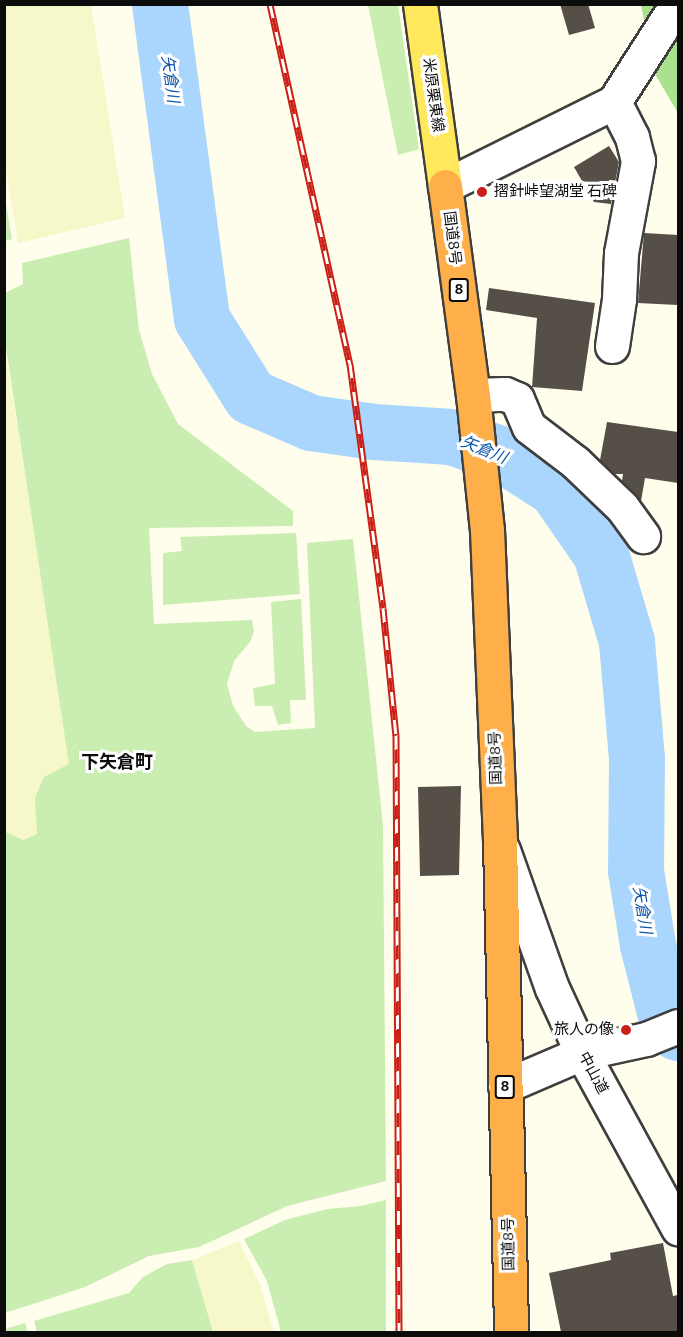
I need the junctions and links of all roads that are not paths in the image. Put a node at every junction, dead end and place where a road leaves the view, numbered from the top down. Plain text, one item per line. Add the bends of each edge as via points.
1 (420, 4) edge
2 (677, 4) edge
3 (614, 102) junction
4 (445, 186) junction
5 (612, 346) dead end
6 (473, 400) junction
7 (643, 536) dead end
8 (500, 842) junction
9 (503, 972) junction
10 (552, 988) junction
11 (678, 1026) edge
12 (582, 1053) junction
13 (505, 1086) junction
14 (678, 1228) edge
15 (511, 1332) edge

1 - 4 main road, 米原栗東線
2 - 3 street
3 - 4 street
3 - 5 street via 632,137 638,161 621,253
4 - 6 highway, 国道8号 / 8
6 - 7 street via 506,394 517,399 529,427 575,462 622,507
6 - 8 highway, 国道8号 / 8 via 487,530
8 - 9 highway, 国道8号 / 8
8 - 10 street, 中山道
9 - 10 street
9 - 13 highway, 国道8号 / 8
10 - 12 street, 中山道
11 - 12 street via 646,1039
12 - 13 street
12 - 14 street, 中山道
13 - 15 highway, 国道8号 / 8

